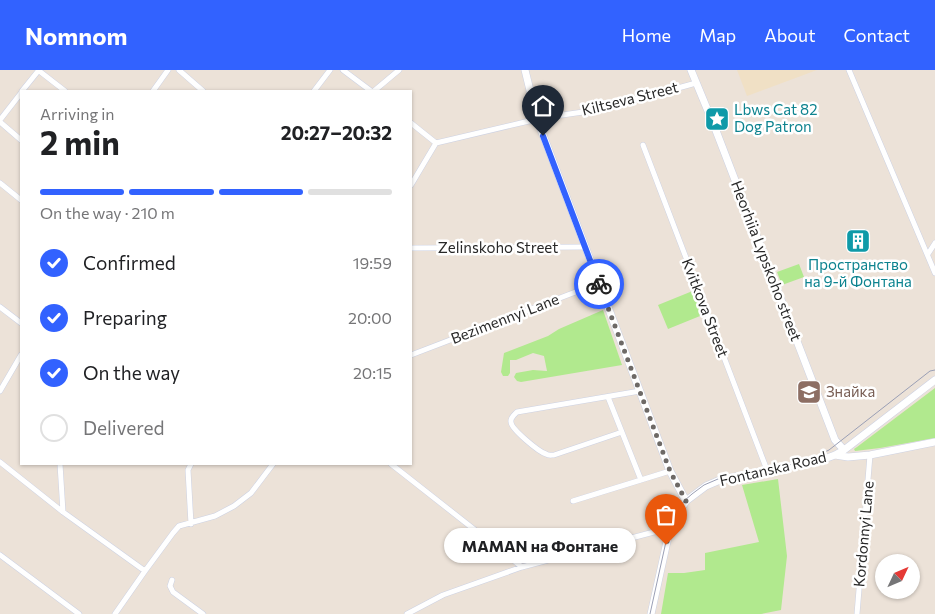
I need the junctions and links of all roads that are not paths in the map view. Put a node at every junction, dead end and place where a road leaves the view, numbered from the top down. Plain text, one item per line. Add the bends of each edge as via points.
1 (39, 70) edge
2 (168, 70) edge
3 (179, 70) edge
4 (330, 70) edge
5 (343, 70) edge
6 (400, 70) edge
7 (525, 70) edge
8 (691, 70) edge
9 (850, 70) edge
10 (696, 83) junction
11 (24, 90) edge
12 (64, 90) edge
13 (154, 90) edge
14 (202, 90) edge
15 (315, 90) edge
16 (371, 90) edge
17 (373, 90) edge
18 (20, 95) edge
19 (537, 119) junction
20 (0, 121) edge
21 (412, 125) edge
22 (20, 139) edge
23 (436, 143) junction
24 (643, 145) dead end
25 (0, 183) edge
26 (412, 183) edge
27 (20, 199) edge
28 (935, 243) edge
29 (585, 247) junction
30 (412, 248) edge
31 (928, 254) junction
32 (935, 273) edge
33 (599, 283) junction
34 (0, 307) edge
35 (20, 322) edge
36 (412, 355) edge
37 (20, 358) edge
38 (935, 380) edge
39 (0, 391) edge
40 (640, 391) junction
41 (608, 397) junction
42 (622, 432) junction
43 (935, 442) edge
44 (846, 448) junction
45 (835, 455) junction
46 (870, 455) junction
47 (848, 457) junction
48 (0, 462) edge
49 (60, 465) edge
50 (190, 465) edge
51 (272, 465) edge
52 (391, 465) edge
53 (767, 470) junction
54 (670, 471) junction
55 (641, 480) junction
56 (573, 501) dead end
57 (686, 501) junction
58 (63, 512) junction
59 (215, 516) junction
60 (211, 522) dead end
61 (191, 524) junction
62 (670, 528) junction
63 (0, 555) edge
64 (522, 567) junction
65 (144, 571) junction
66 (172, 580) dead end
67 (78, 614) edge
68 (115, 614) edge
69 (203, 614) edge
70 (407, 614) edge
71 (651, 614) edge
72 (857, 614) edge

1 - 11 street
1 - 12 street
2 - 13 street
3 - 14 street
4 - 15 street
5 - 16 street
6 - 17 street
7 - 19 street
8 - 10 street, Heorhiia Lypskoho street
9 - 31 street
10 - 19 street, Kiltseva Street via 583,112
10 - 44 street, Heorhiia Lypskoho street via 834,440
18 - 20 street
19 - 23 street, Kiltseva Street
19 - 29 street
20 - 22 street
21 - 23 street
23 - 26 street
24 - 53 street, Kvitkova Street
25 - 27 street
28 - 31 street
29 - 30 street, Zelinskoho Street
29 - 33 street
31 - 32 street
33 - 36 street, Bezimennyi Lane
33 - 40 street
34 - 35 street
37 - 39 street
38 - 44 street, Fontanska Road
40 - 41 street
40 - 54 street
41 - 42 street
41 - 42 street via 517,412 510,422 512,428 542,452 551,455
42 - 55 street
43 - 46 street, Fontanska Road
44 - 45 street, Fontanska Road
44 - 47 street
45 - 47 street, Fontanska Road
45 - 53 street, Fontanska Road
46 - 47 street, Fontanska Road
46 - 72 street, Kordonnyi Lane
48 - 58 street
49 - 58 street
50 - 61 street via 188,470
51 - 59 street via 251,493
52 - 64 street
53 - 57 street, Fontanska Road via 720,480
54 - 55 street
54 - 57 street
55 - 56 street
57 - 62 street, Fontanska Road
58 - 65 street
59 - 60 street
59 - 61 street
61 - 65 street via 179,526
62 - 64 street
62 - 71 street, Fontanska Road
63 - 67 street
64 - 70 street via 443,595
65 - 68 street
66 - 69 street via 173,592

